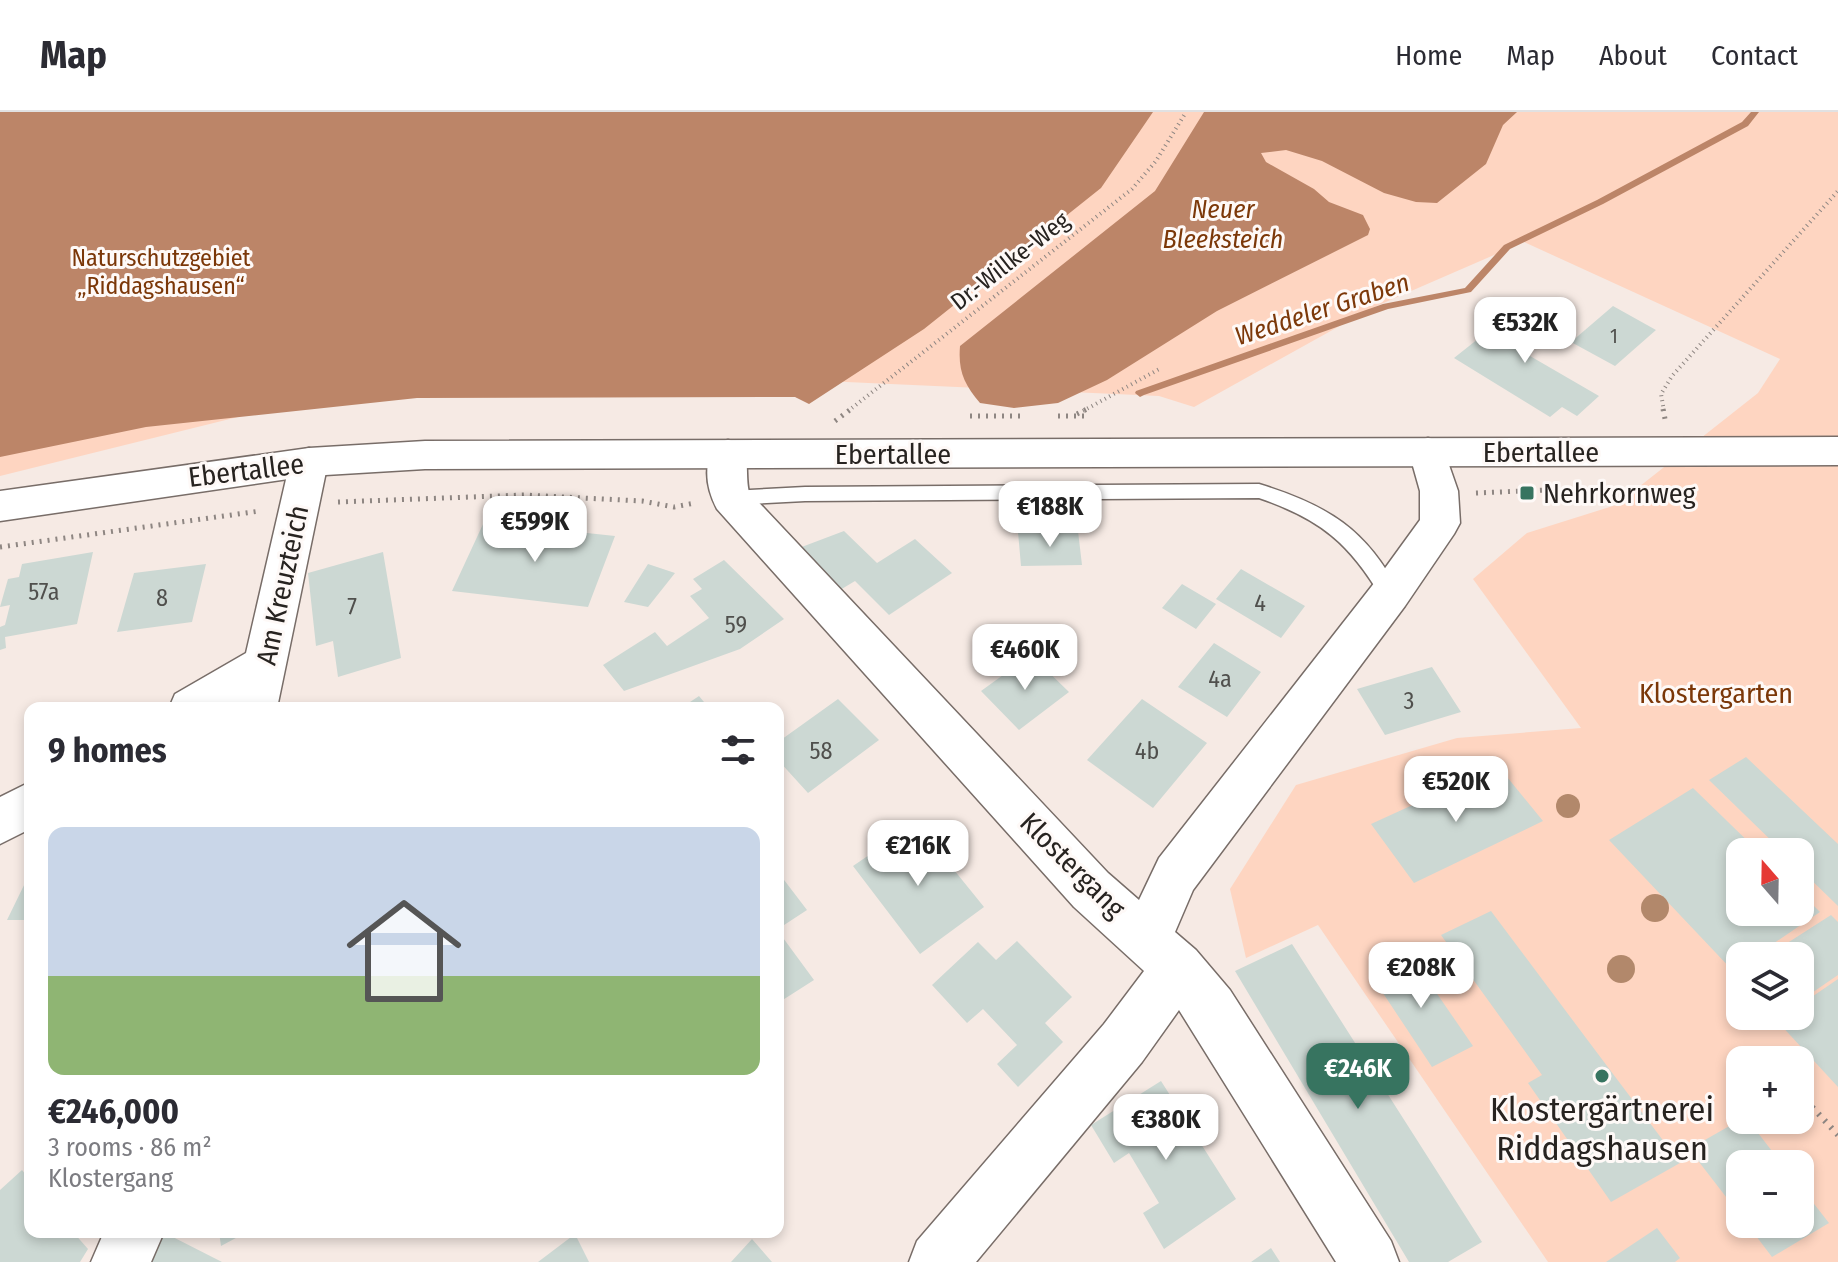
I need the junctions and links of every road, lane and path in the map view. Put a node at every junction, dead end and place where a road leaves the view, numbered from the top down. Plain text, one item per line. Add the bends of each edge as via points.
1 (1186, 112) edge
2 (1838, 191) edge
3 (1161, 368) dead end
4 (1075, 415) dead end
5 (835, 420) dead end
6 (1838, 451) edge
7 (1428, 452) junction
8 (1680, 452) junction
9 (728, 454) junction
10 (309, 462) junction
11 (731, 498) junction
12 (0, 506) edge
13 (299, 506) junction
14 (0, 547) edge
15 (1390, 594) junction
16 (264, 664) junction
17 (201, 702) edge
18 (256, 702) edge
19 (24, 808) edge
20 (0, 822) edge
21 (1162, 953) junction
22 (1814, 1109) edge
23 (1838, 1135) edge
24 (132, 1238) edge
25 (120, 1262) edge
26 (938, 1262) edge
27 (1370, 1262) edge

1 - 5 path, Dr.-Willke-Weg via 1132,189
2 - 8 path via 1661,394 1662,411
3 - 4 path
6 - 8 street, Ebertallee
7 - 8 street, Ebertallee
7 - 9 street, Ebertallee
7 - 15 street via 1439,491 1440,523
9 - 10 street, Ebertallee via 425,455
9 - 11 street
10 - 12 street, Ebertallee
10 - 13 street, Am Kreuzteich
11 - 13 path via 674,507 524,495
11 - 15 lane via 1259,491 1303,505 1332,522 1370,556
11 - 21 street, Klostergang via 1091,890
13 - 14 path
13 - 16 street, Am Kreuzteich
15 - 21 street via 1176,874
16 - 17 street
16 - 18 street, Am Kreuzteich
19 - 20 street
21 - 26 street via 1123,1043
21 - 27 street, Klostergang via 1211,1009
22 - 23 path
24 - 25 street

